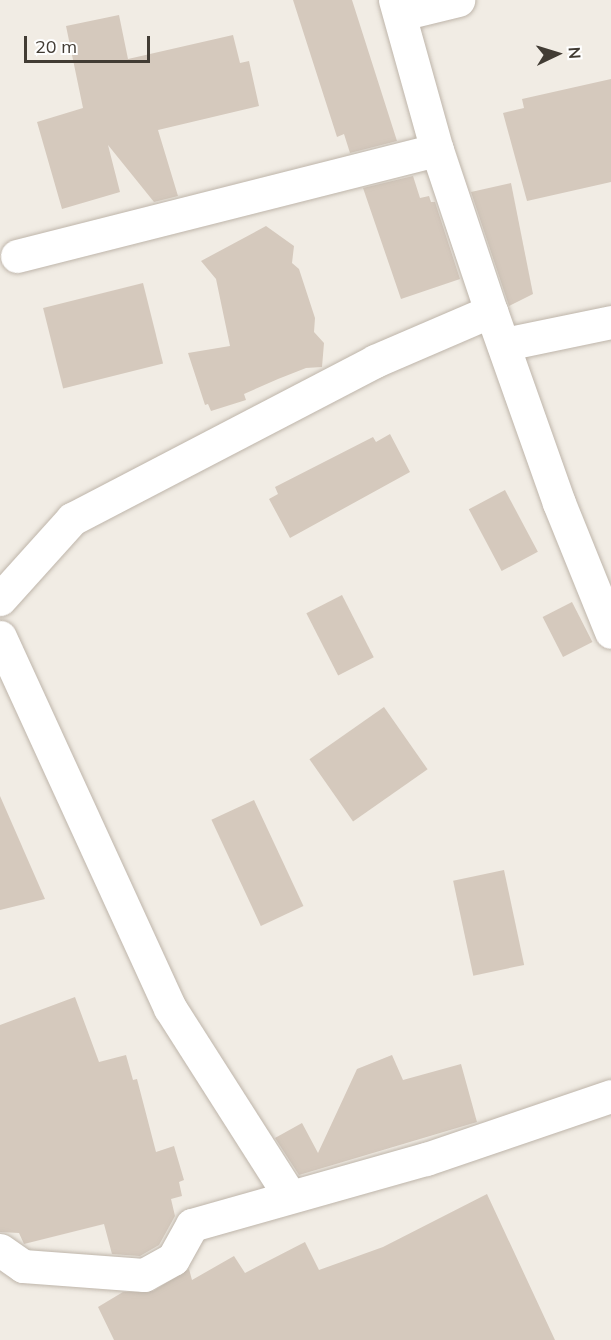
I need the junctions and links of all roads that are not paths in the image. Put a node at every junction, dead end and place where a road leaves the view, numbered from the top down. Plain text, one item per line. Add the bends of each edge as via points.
1 (458, 0) edge
2 (398, 7) edge
3 (437, 150) junction
4 (17, 256) dead end
5 (491, 311) junction
6 (611, 322) edge
7 (505, 344) junction
8 (0, 599) edge
9 (611, 630) edge
10 (0, 637) edge
11 (611, 1096) edge
12 (289, 1195) junction
13 (0, 1250) edge

1 - 2 street
2 - 3 street
3 - 4 street
3 - 5 street
5 - 7 street
5 - 8 street via 375,361 72,519
6 - 7 street
7 - 9 street via 563,514
10 - 12 street via 170,1008
11 - 12 street via 426,1159
12 - 13 street via 192,1225 173,1259 144,1275 23,1266

